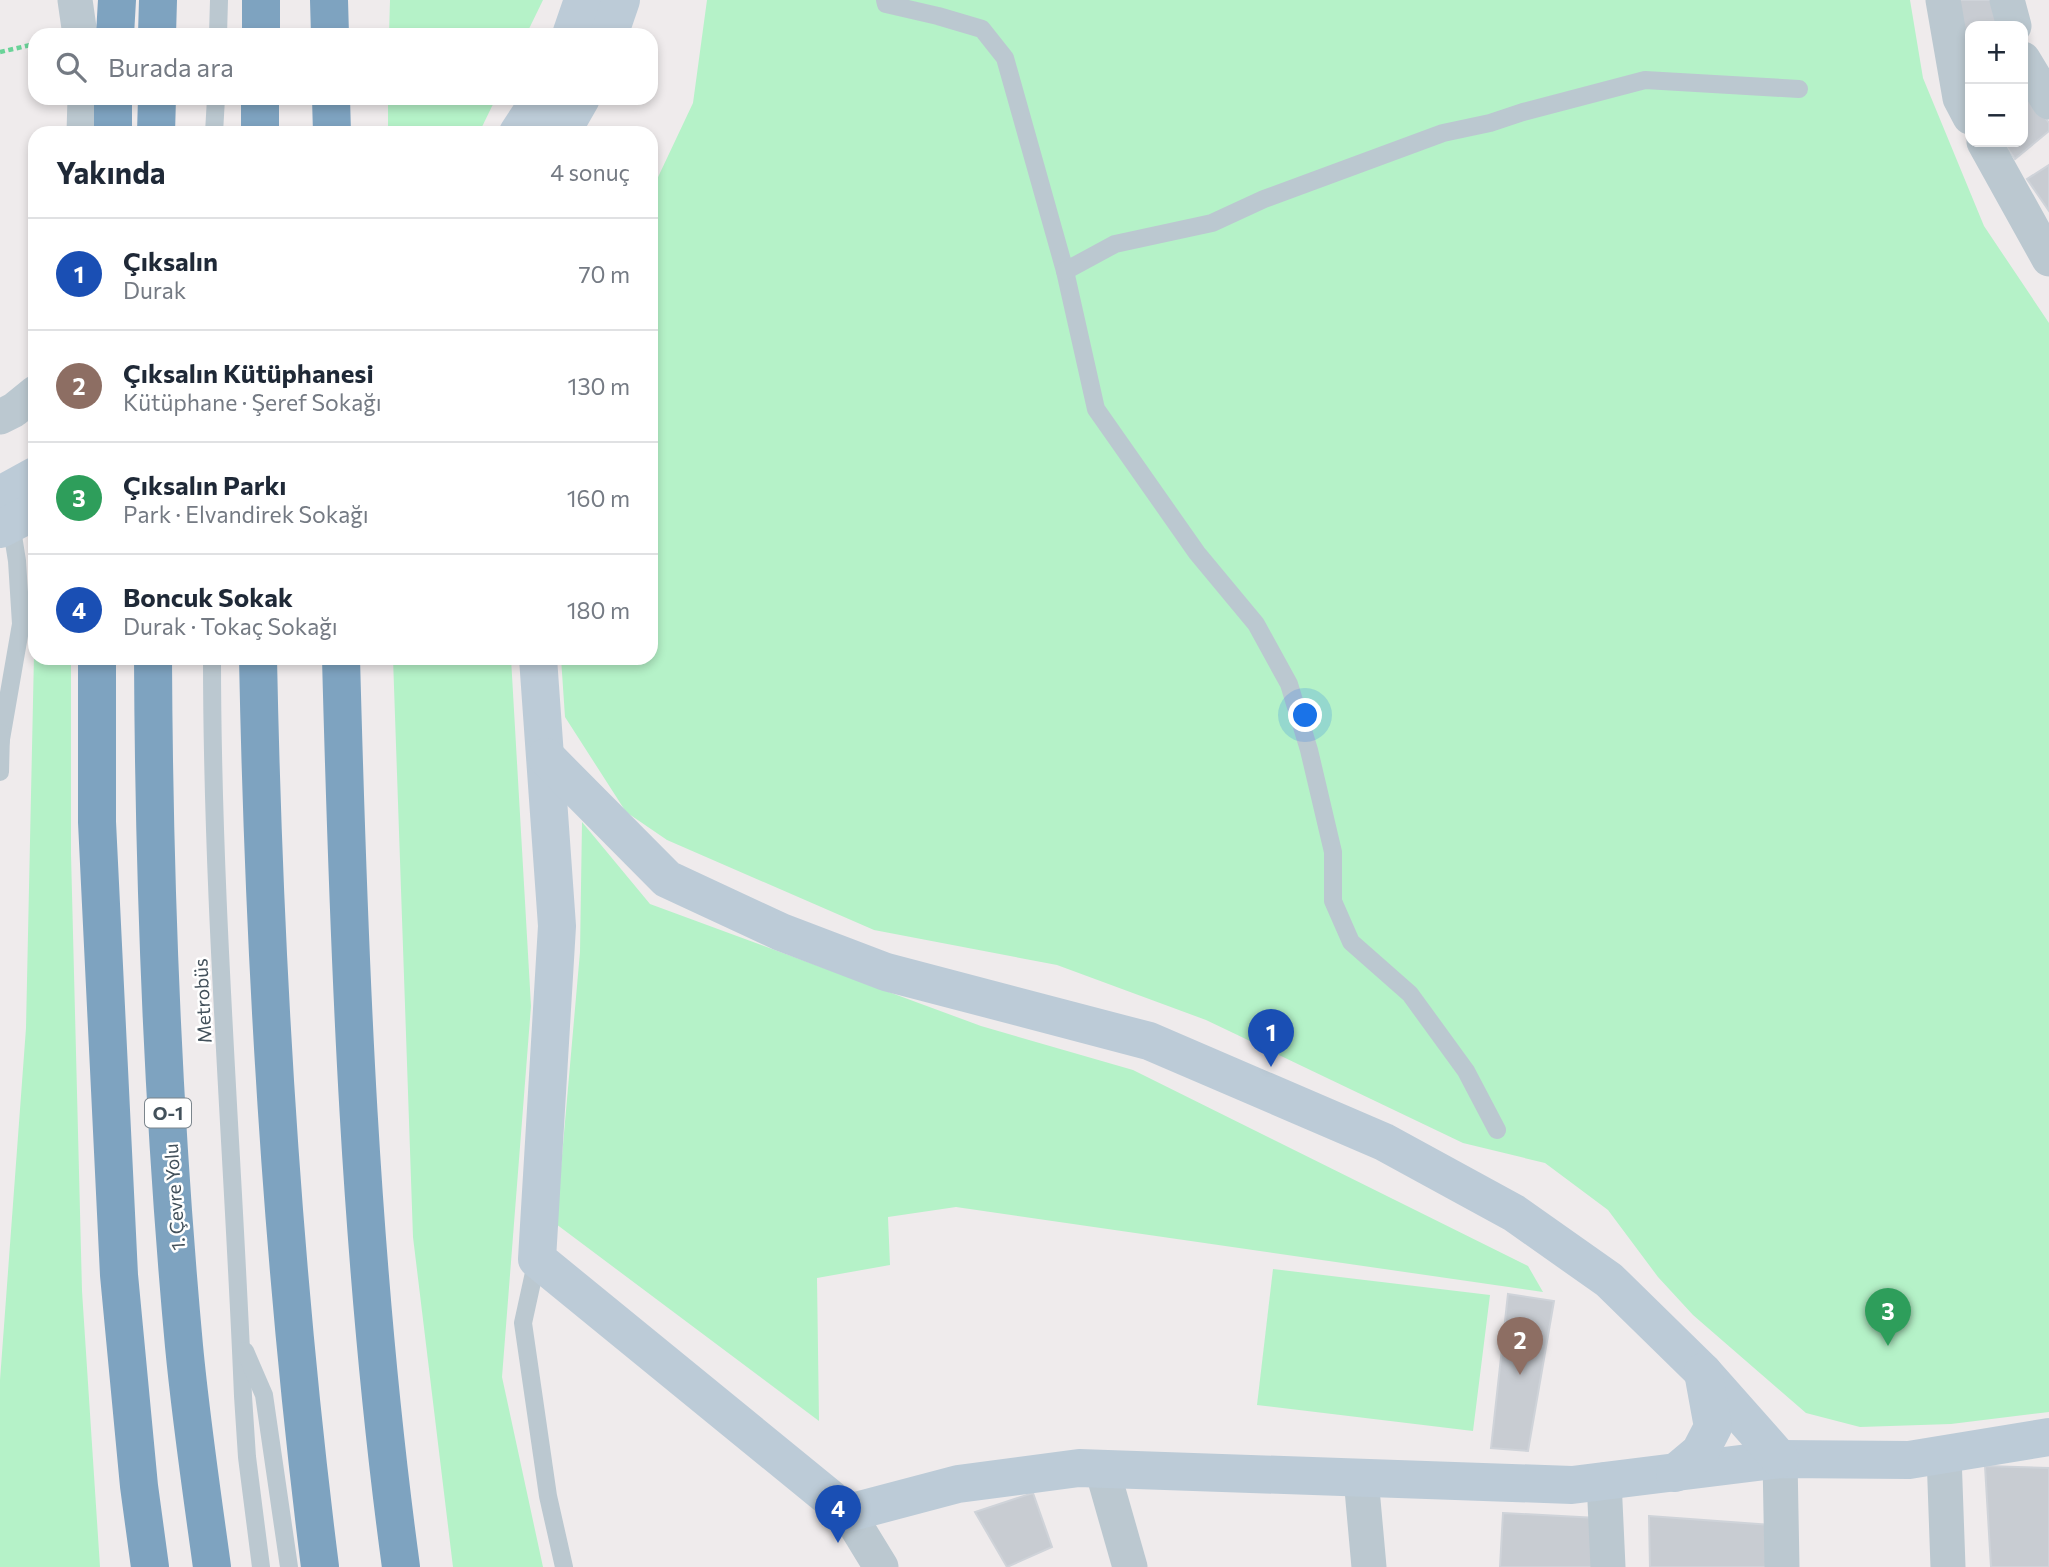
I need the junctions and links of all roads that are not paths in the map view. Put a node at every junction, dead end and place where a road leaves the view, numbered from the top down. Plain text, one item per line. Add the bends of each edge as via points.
1 (75, 0) edge
2 (117, 0) edge
3 (158, 0) edge
4 (219, 0) edge
5 (261, 0) edge
6 (329, 0) edge
7 (583, 0) edge
8 (621, 0) edge
9 (885, 0) edge
10 (1943, 0) edge
11 (2007, 0) edge
12 (2013, 21) edge
13 (79, 28) edge
14 (115, 28) edge
15 (158, 28) edge
16 (218, 28) edge
17 (261, 28) edge
18 (330, 28) edge
19 (573, 28) edge
20 (611, 28) edge
21 (2028, 67) edge
22 (1799, 89) dead end
23 (2049, 102) edge
24 (85, 105) edge
25 (113, 105) edge
26 (157, 105) edge
27 (216, 105) edge
28 (260, 105) edge
29 (331, 105) edge
30 (537, 105) edge
31 (578, 105) edge
32 (581, 105) edge
33 (1965, 108) edge
34 (84, 126) edge
35 (113, 126) edge
36 (156, 126) edge
37 (214, 126) edge
38 (260, 126) edge
39 (332, 126) edge
40 (523, 126) edge
41 (565, 126) edge
42 (580, 126) edge
43 (1987, 147) edge
44 (2049, 260) edge
45 (1065, 271) junction
46 (28, 398) edge
47 (0, 417) edge
48 (28, 486) edge
49 (9, 514) edge
50 (97, 665) edge
51 (153, 665) edge
52 (212, 665) edge
53 (258, 665) edge
54 (341, 665) edge
55 (539, 665) edge
56 (0, 715) edge
57 (0, 744) edge
58 (546, 757) junction
59 (0, 772) edge
60 (605, 816) junction
61 (552, 841) junction
62 (1497, 1130) dead end
63 (537, 1259) junction
64 (241, 1342) junction
65 (1703, 1372) junction
66 (2049, 1437) edge
67 (1944, 1455) junction
68 (1780, 1459) junction
69 (1102, 1469) junction
70 (1675, 1473) junction
71 (1361, 1478) junction
72 (1604, 1480) junction
73 (848, 1513) junction
74 (150, 1567) edge
75 (212, 1567) edge
76 (261, 1567) edge
77 (289, 1567) edge
78 (320, 1567) edge
79 (401, 1567) edge
80 (564, 1567) edge
81 (862, 1567) edge
82 (881, 1567) edge
83 (1130, 1567) edge
84 (1369, 1567) edge
85 (1608, 1567) edge
86 (1782, 1567) edge
87 (1948, 1567) edge

1 - 13 street
2 - 14 highway
3 - 15 highway
4 - 16 lane
5 - 17 highway
6 - 18 highway
7 - 19 street
8 - 20 street
9 - 45 lane via 886,4 982,29 1005,58
10 - 33 street
11 - 12 street
21 - 23 street
22 - 45 lane via 1645,80 1443,133 1212,223 1115,244
24 - 34 street
25 - 35 highway
26 - 36 highway
27 - 37 lane
28 - 38 highway
29 - 39 highway
30 - 40 street
31 - 41 street
32 - 42 street
43 - 44 street
45 - 62 lane via 1096,409 1197,553 1256,624 1289,684 1333,852 1333,901 1352,942 1410,993 1466,1071
46 - 47 street
48 - 49 street
49 - 57 lane via 21,624
50 - 74 highway via 97,822 119,1275
51 - 75 highway, 1. Çevre Yolu / O-1 via 154,835 164,1058 184,1346
52 - 64 lane, Metrobüs via 220,946
53 - 78 highway via 261,828 285,1234
54 - 79 highway via 357,1084 373,1328
55 - 58 street
56 - 57 lane
57 - 59 lane
58 - 60 street
58 - 61 street
60 - 61 street via 575,817
60 - 65 street via 667,879 781,932 886,972 1149,1041 1384,1142 1514,1213 1609,1280
61 - 63 street via 557,926
63 - 73 street
63 - 80 lane via 523,1323 548,1496
64 - 76 lane, Metrobüs via 247,1457
64 - 77 lane, Metrobüs via 264,1395
65 - 68 street
65 - 70 street via 1713,1427 1700,1452
66 - 67 street
67 - 68 street via 1909,1460
67 - 87 street
68 - 70 street
68 - 86 street
69 - 71 street
69 - 73 street via 958,1484
69 - 83 street
70 - 72 street
71 - 72 street via 1572,1485
71 - 84 street
72 - 85 street
73 - 81 street
73 - 82 street

